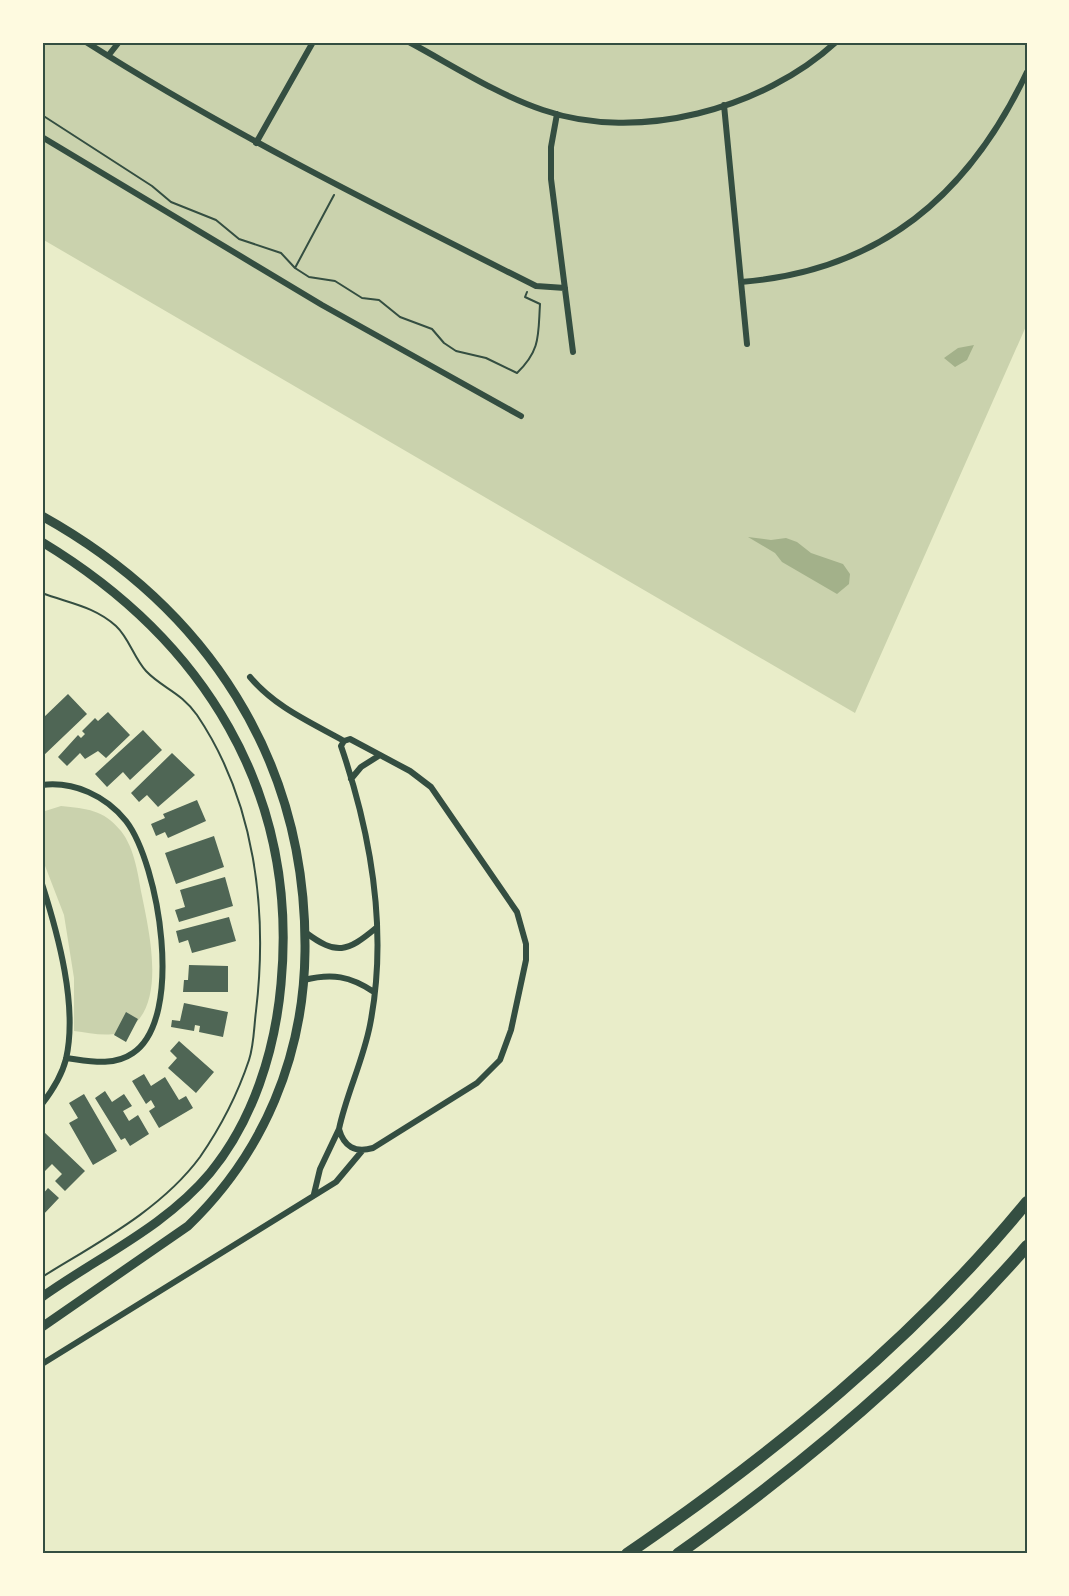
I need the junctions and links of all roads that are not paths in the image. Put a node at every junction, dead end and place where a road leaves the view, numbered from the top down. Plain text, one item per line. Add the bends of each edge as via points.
1 (86, 42) edge
2 (119, 42) edge
3 (313, 42) edge
4 (409, 42) edge
5 (836, 42) edge
6 (108, 56) junction
7 (1027, 72) edge
8 (724, 105) junction
9 (557, 114) junction
10 (42, 137) edge
11 (256, 143) junction
12 (741, 282) junction
13 (565, 288) junction
14 (747, 344) dead end
15 (573, 352) dead end
16 (521, 416) dead end
17 (42, 516) edge
18 (42, 542) edge
19 (250, 677) dead end
20 (344, 741) junction
21 (380, 756) junction
22 (351, 779) junction
23 (42, 785) edge
24 (42, 884) edge
25 (376, 928) junction
26 (305, 932) junction
27 (304, 980) junction
28 (374, 992) junction
29 (66, 1058) junction
30 (42, 1104) edge
31 (339, 1129) junction
32 (362, 1151) junction
33 (314, 1194) junction
34 (1027, 1202) edge
35 (1027, 1246) edge
36 (42, 1297) edge
37 (42, 1327) edge
38 (42, 1364) edge
39 (627, 1554) edge
40 (678, 1554) edge

1 - 6 street
2 - 6 street
3 - 11 street
4 - 9 street via 524,103
5 - 8 street via 791,75
6 - 11 street
7 - 12 street via 981,153 949,189 913,220 875,245 834,264 789,277
8 - 9 street via 630,122
8 - 12 street
9 - 13 street via 550,163
10 - 16 street via 322,304
11 - 13 street via 532,284
12 - 14 street
13 - 15 street
17 - 26 street via 113,563 159,600 198,643 238,699 262,741 287,805 302,872
18 - 36 street via 101,582 162,635 223,716 253,777 267,819 279,874 284,942 274,1033 256,1092 228,1147 204,1180 166,1215
19 - 20 street via 283,708
20 - 21 street via 350,739
20 - 22 street via 341,746
21 - 22 street via 361,767
21 - 32 street via 421,778 440,797 518,912 526,960 507,1046 490,1073 373,1148
22 - 25 street via 370,853
23 - 29 street via 61,784 92,793 127,823 148,872 160,938 159,1002 156,1022 147,1040 133,1053 108,1062
24 - 29 street via 66,984
25 - 26 street via 358,943 339,949 328,948
25 - 28 street
26 - 27 street
27 - 28 street via 336,975 357,981
27 - 37 street via 293,1051 277,1099 254,1144 225,1187 167,1243
28 - 31 street via 364,1052
29 - 30 street
31 - 32 street via 342,1140
31 - 33 street via 320,1169
32 - 33 street via 336,1182
33 - 38 street
34 - 39 highway via 956,1282 836,1394 743,1470
35 - 40 highway via 943,1335 876,1398 756,1497

